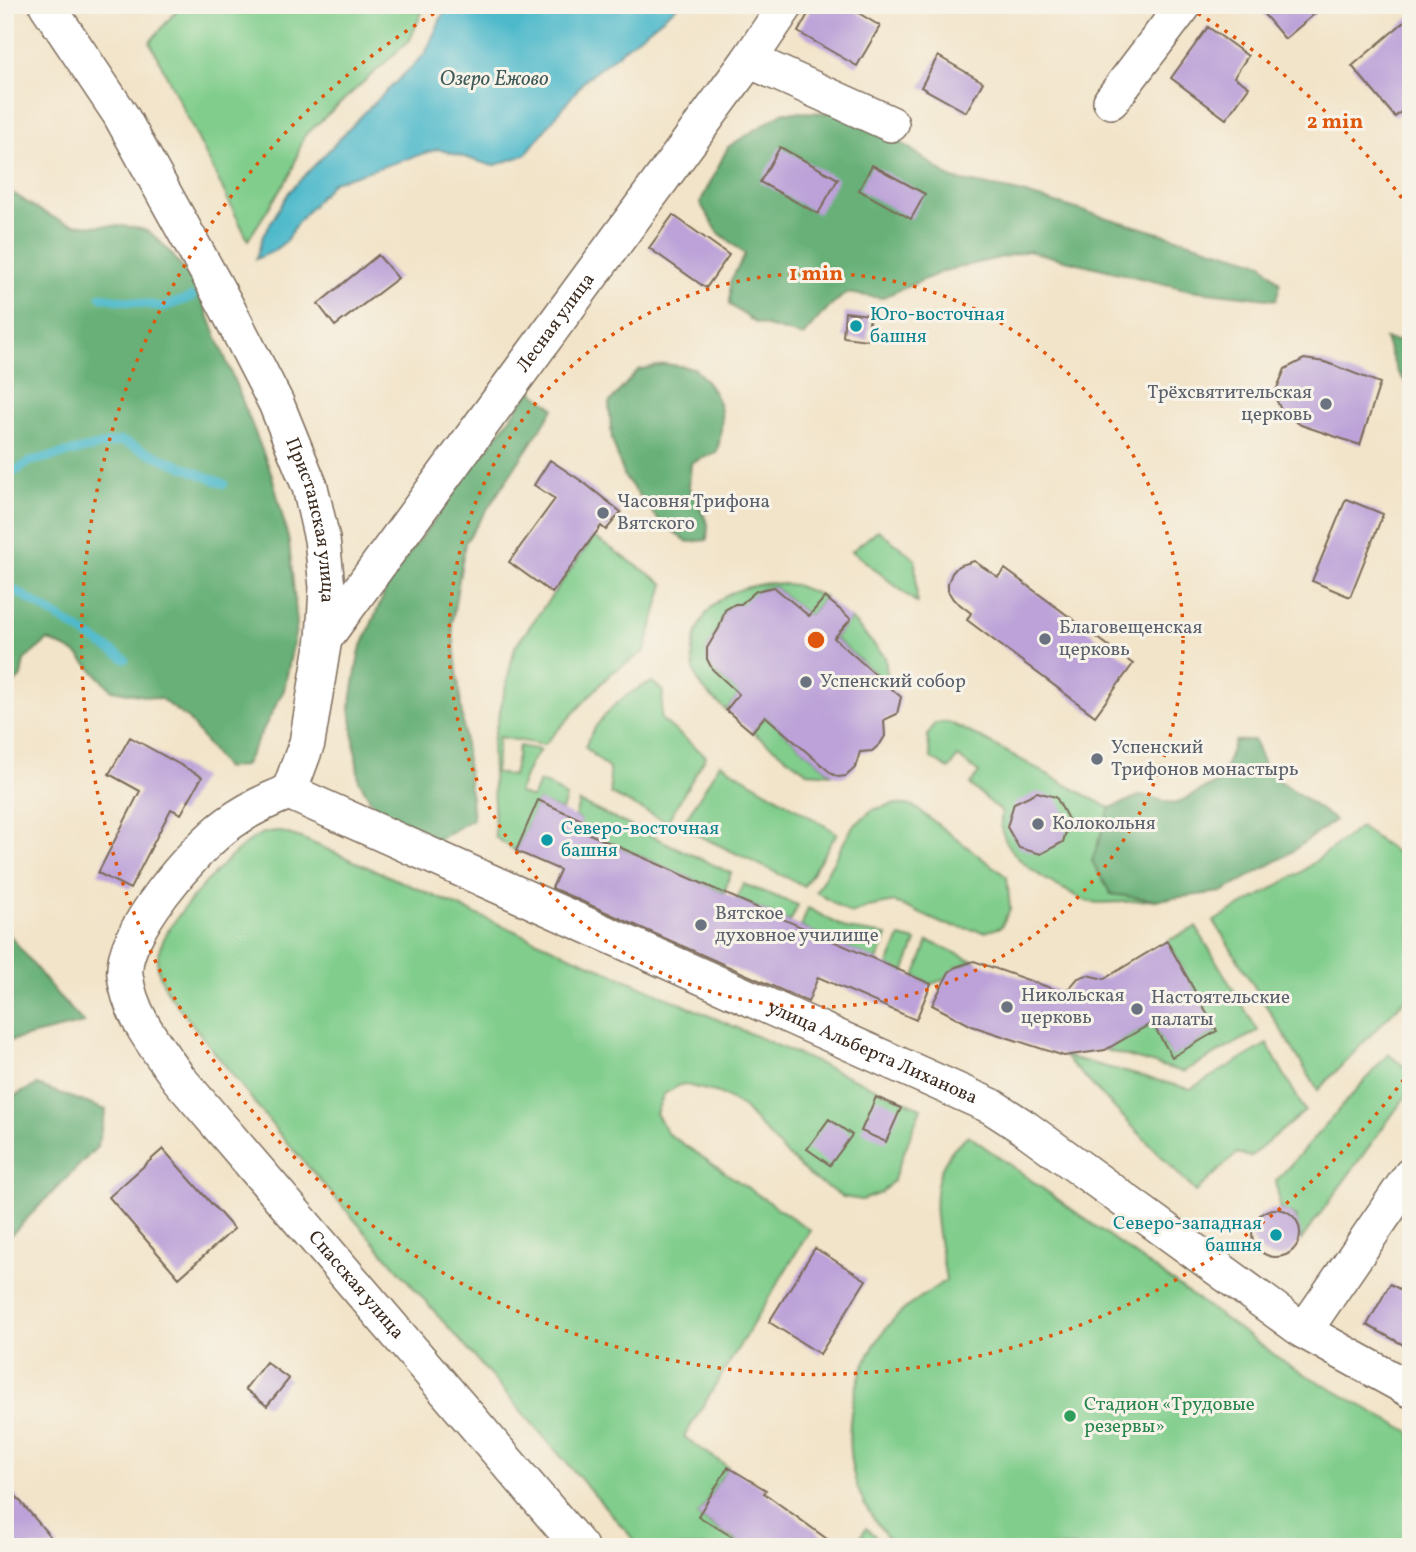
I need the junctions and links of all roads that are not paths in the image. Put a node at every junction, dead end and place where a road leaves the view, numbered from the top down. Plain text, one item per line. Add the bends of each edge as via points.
1 (47, 5) edge
2 (786, 5) edge
3 (1184, 5) edge
4 (749, 60) junction
5 (1111, 101) dead end
6 (891, 124) dead end
7 (324, 639) junction
8 (289, 792) junction
9 (1411, 1175) edge
10 (1304, 1331) junction
11 (1411, 1390) edge
12 (580, 1547) edge

1 - 7 street, Пристанская улица via 144,156 289,433 310,487 322,539 327,587
2 - 4 street, Лесная улица
3 - 5 street
4 - 6 street
4 - 7 street, Лесная улица
7 - 8 street, Пристанская улица via 307,743
8 - 10 street, улица Альберта Лиханова via 991,1106
8 - 12 street, Спасская улица via 262,802 228,824 179,872 129,947 124,972 130,1000 178,1079
9 - 10 street
10 - 11 street, улица Альберта Лиханова

